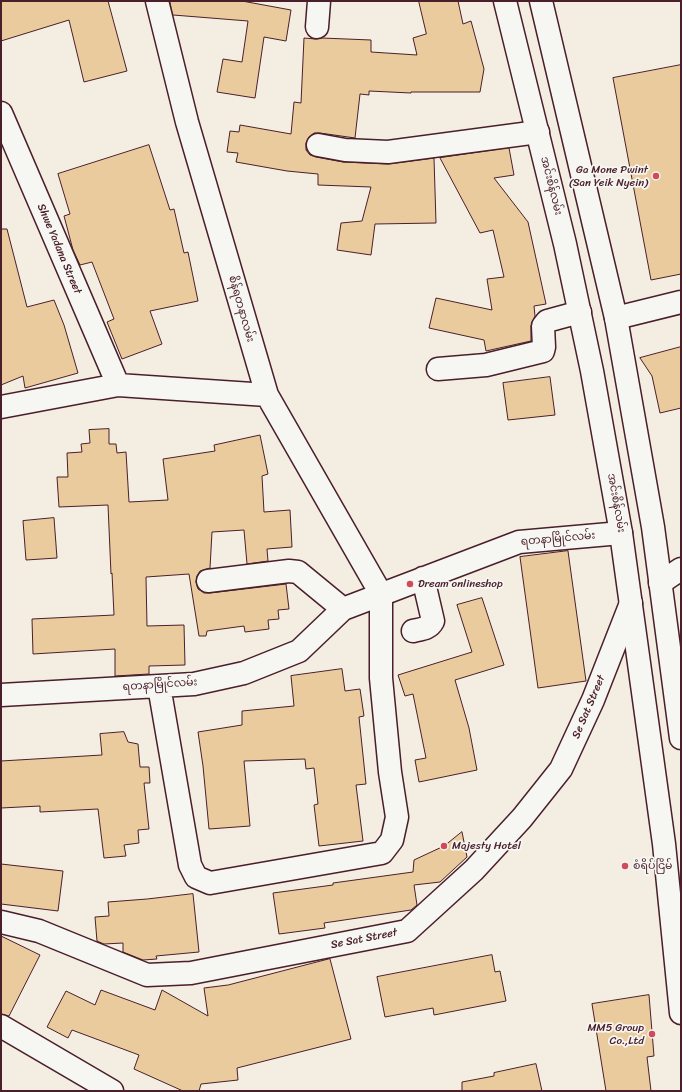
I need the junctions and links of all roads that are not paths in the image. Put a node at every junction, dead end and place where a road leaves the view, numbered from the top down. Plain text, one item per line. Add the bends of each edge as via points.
1 (157, 1) edge
2 (319, 1) edge
3 (505, 1) edge
4 (541, 1) edge
5 (317, 28) dead end
6 (1, 113) edge
7 (538, 132) junction
8 (318, 145) dead end
9 (681, 302) edge
10 (580, 312) junction
11 (616, 318) junction
12 (438, 369) dead end
13 (118, 385) junction
14 (267, 395) junction
15 (1, 407) edge
16 (621, 533) junction
17 (681, 569) edge
18 (423, 578) junction
19 (208, 581) dead end
20 (660, 584) junction
21 (381, 594) junction
22 (631, 603) junction
23 (343, 609) junction
24 (413, 630) dead end
25 (159, 686) junction
26 (1, 695) edge
27 (681, 738) edge
28 (1, 922) edge
29 (681, 1013) edge
30 (1, 1026) edge
31 (112, 1091) edge

1 - 14 street, စိန်ရတနာလမ်း via 187,122
2 - 5 street
3 - 7 street, အင်းစိန်လမ်း
4 - 11 street
6 - 13 street, Shwe Yadana Street
7 - 8 street via 388,152 345,150
7 - 10 street, အင်းစိန်လမ်း
9 - 11 street
10 - 12 street via 547,321 543,326 543,351 486,365
10 - 16 street, အင်းစိန်လမ်း
11 - 20 street
13 - 14 street
13 - 15 street
14 - 21 street, စိန်ရတနာလမ်း
16 - 18 street, ရတနာမြိုင်လမ်း via 519,542
16 - 22 street, အင်းစိန်လမ်း
17 - 20 street
18 - 21 street, ရတနာမြိုင်လမ်း
18 - 24 street via 433,620 427,628
19 - 23 street via 298,572
20 - 27 street
21 - 23 street, ရတနာမြိုင်လမ်း
21 - 25 street via 381,678 397,817 392,840 382,853 210,883 196,877 190,865
22 - 28 street, Se Sat Street via 593,700 561,769 522,818 474,870 407,931 191,973 147,975 39,931
22 - 29 street, အင်းစိန်လမ်း via 664,844
23 - 25 street, ရတနာမြိုင်လမ်း via 299,651 244,673 194,684
25 - 26 street, ရတနာမြိုင်လမ်း
30 - 31 street

